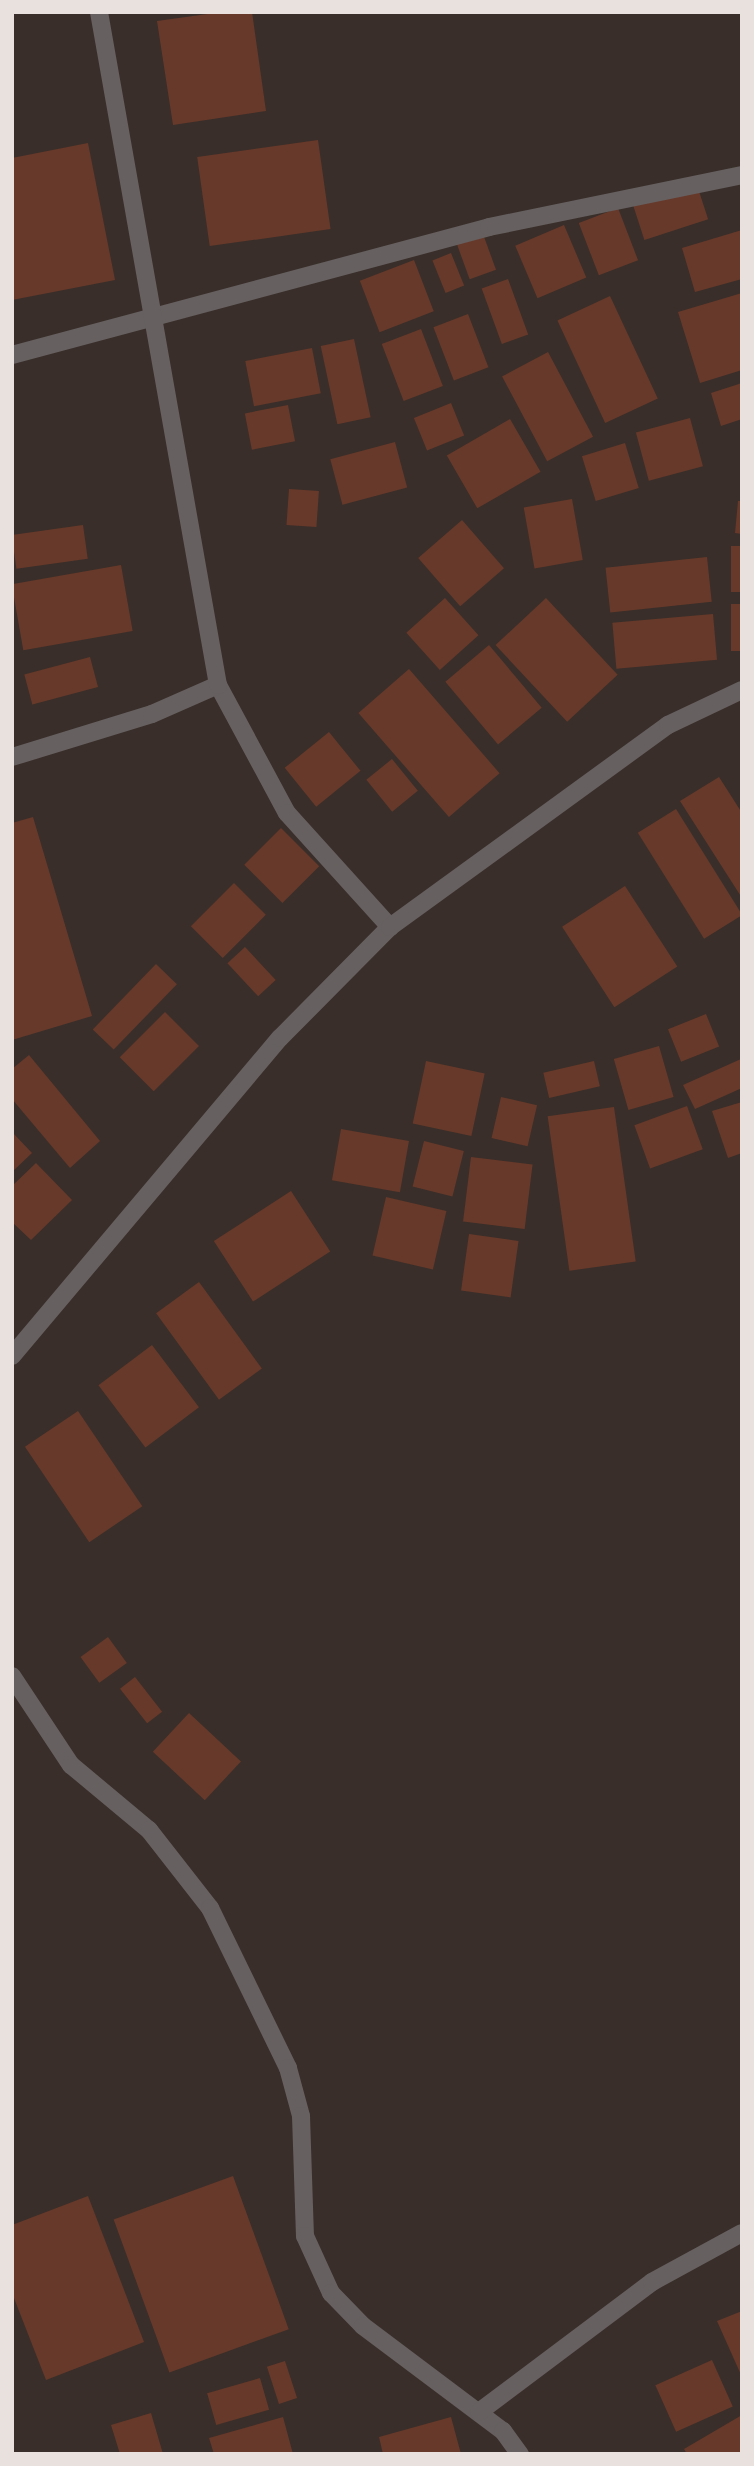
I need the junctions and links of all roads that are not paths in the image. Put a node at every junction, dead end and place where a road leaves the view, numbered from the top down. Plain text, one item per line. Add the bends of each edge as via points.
1 (99, 12) edge
2 (742, 176) edge
3 (150, 321) junction
4 (12, 355) edge
5 (218, 685) junction
6 (742, 690) edge
7 (12, 757) edge
8 (390, 927) junction
9 (12, 1356) edge
10 (12, 1676) edge
11 (742, 2233) edge
12 (479, 2412) junction
13 (520, 2454) edge

1 - 3 street
2 - 3 street via 489,227
3 - 4 street
3 - 5 street
5 - 7 street via 152,714
5 - 8 street via 287,813
6 - 8 street via 668,725
8 - 9 street via 281,1038
10 - 12 street via 71,1765 149,1830 210,1908 288,2068 301,2116 301,2195 314,2266 363,2326
11 - 12 street via 652,2282
12 - 13 street

